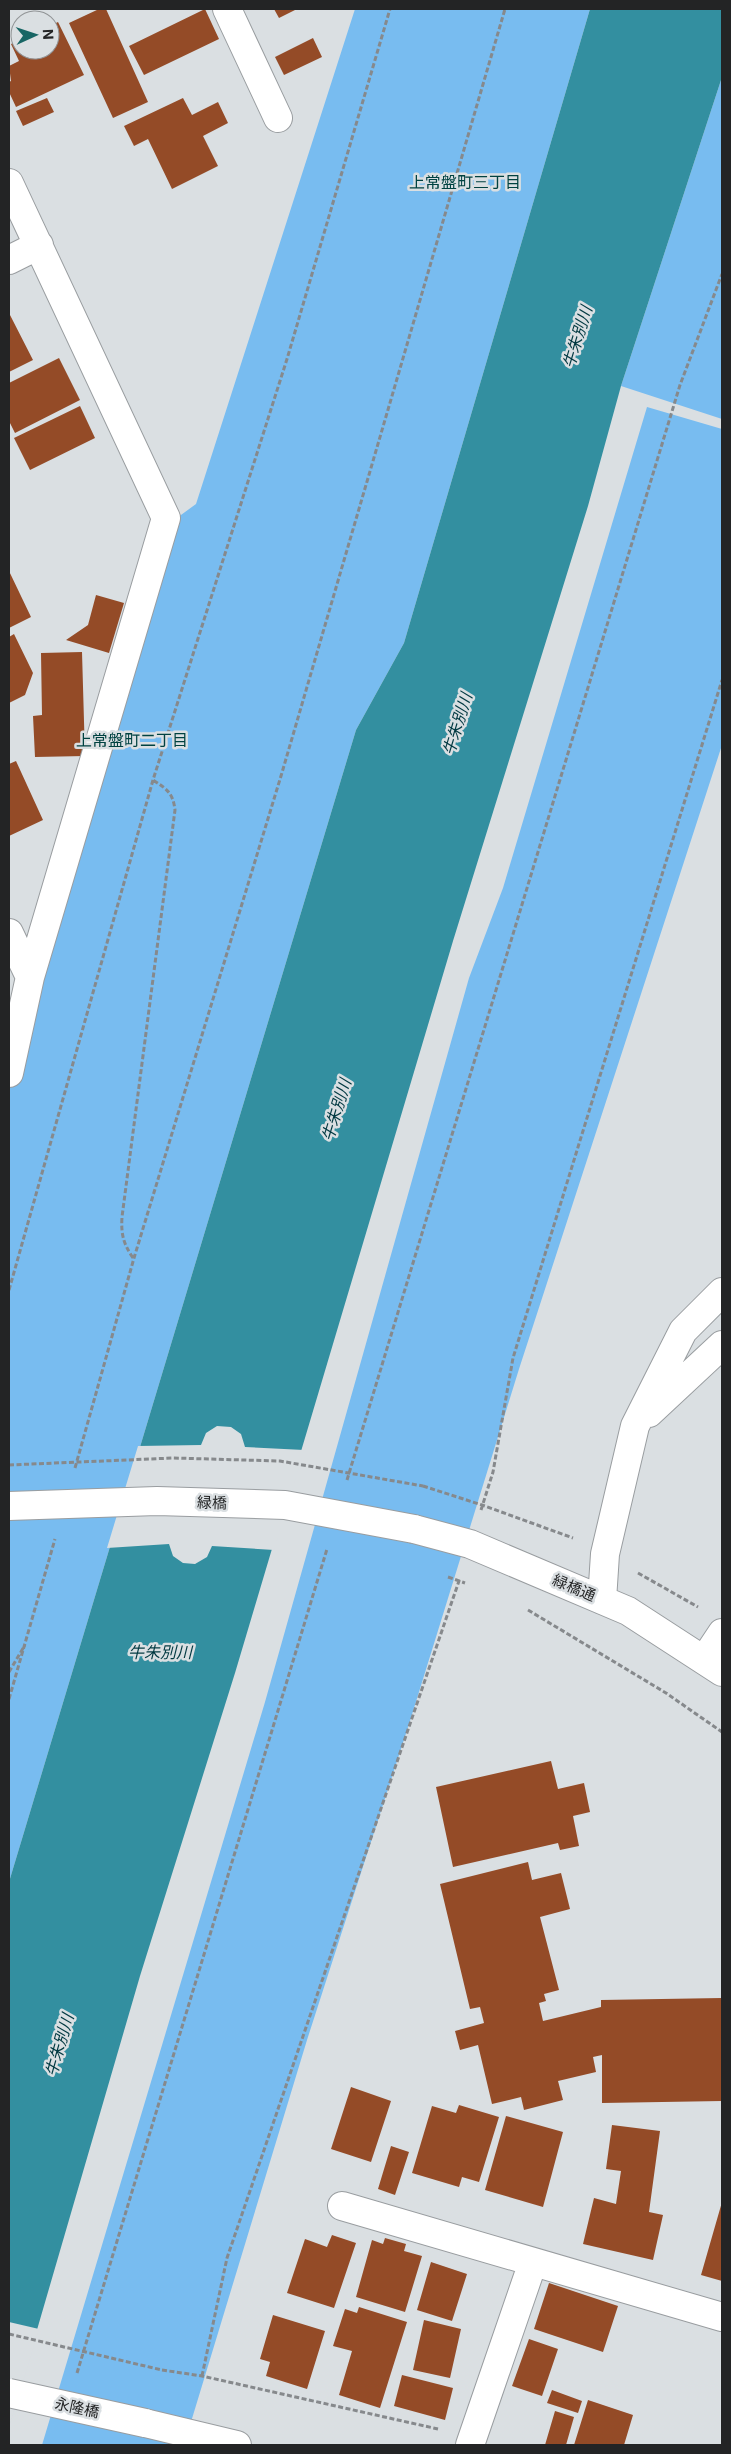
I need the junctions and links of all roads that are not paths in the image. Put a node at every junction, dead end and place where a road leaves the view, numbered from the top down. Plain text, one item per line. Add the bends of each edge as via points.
1 (227, 9) edge
2 (278, 118) dead end
3 (9, 183) edge
4 (39, 244) junction
5 (9, 260) edge
6 (9, 933) edge
7 (30, 977) junction
8 (9, 1073) edge
9 (722, 1292) edge
10 (722, 1345) edge
11 (635, 1426) junction
12 (9, 1506) edge
13 (414, 1529) joint
14 (602, 1600) junction
15 (722, 1634) edge
16 (713, 1666) edge
17 (342, 2206) dead end
18 (533, 2262) junction
19 (722, 2317) edge
20 (9, 2394) edge
21 (471, 2441) edge
22 (237, 2445) edge

1 - 2 street
3 - 4 street
4 - 5 street
4 - 7 street via 166,518
6 - 7 street
7 - 8 street
9 - 11 street via 683,1331
10 - 11 street
11 - 14 street via 605,1554
12 - 13 street, 緑橋, bridge via 157,1501 284,1505
13 - 14 street, 緑橋通 via 470,1544
14 - 16 street, 緑橋通 via 628,1612
15 - 16 street
17 - 18 street
18 - 19 street
18 - 21 street
20 - 22 street, 永隆橋, bridge

